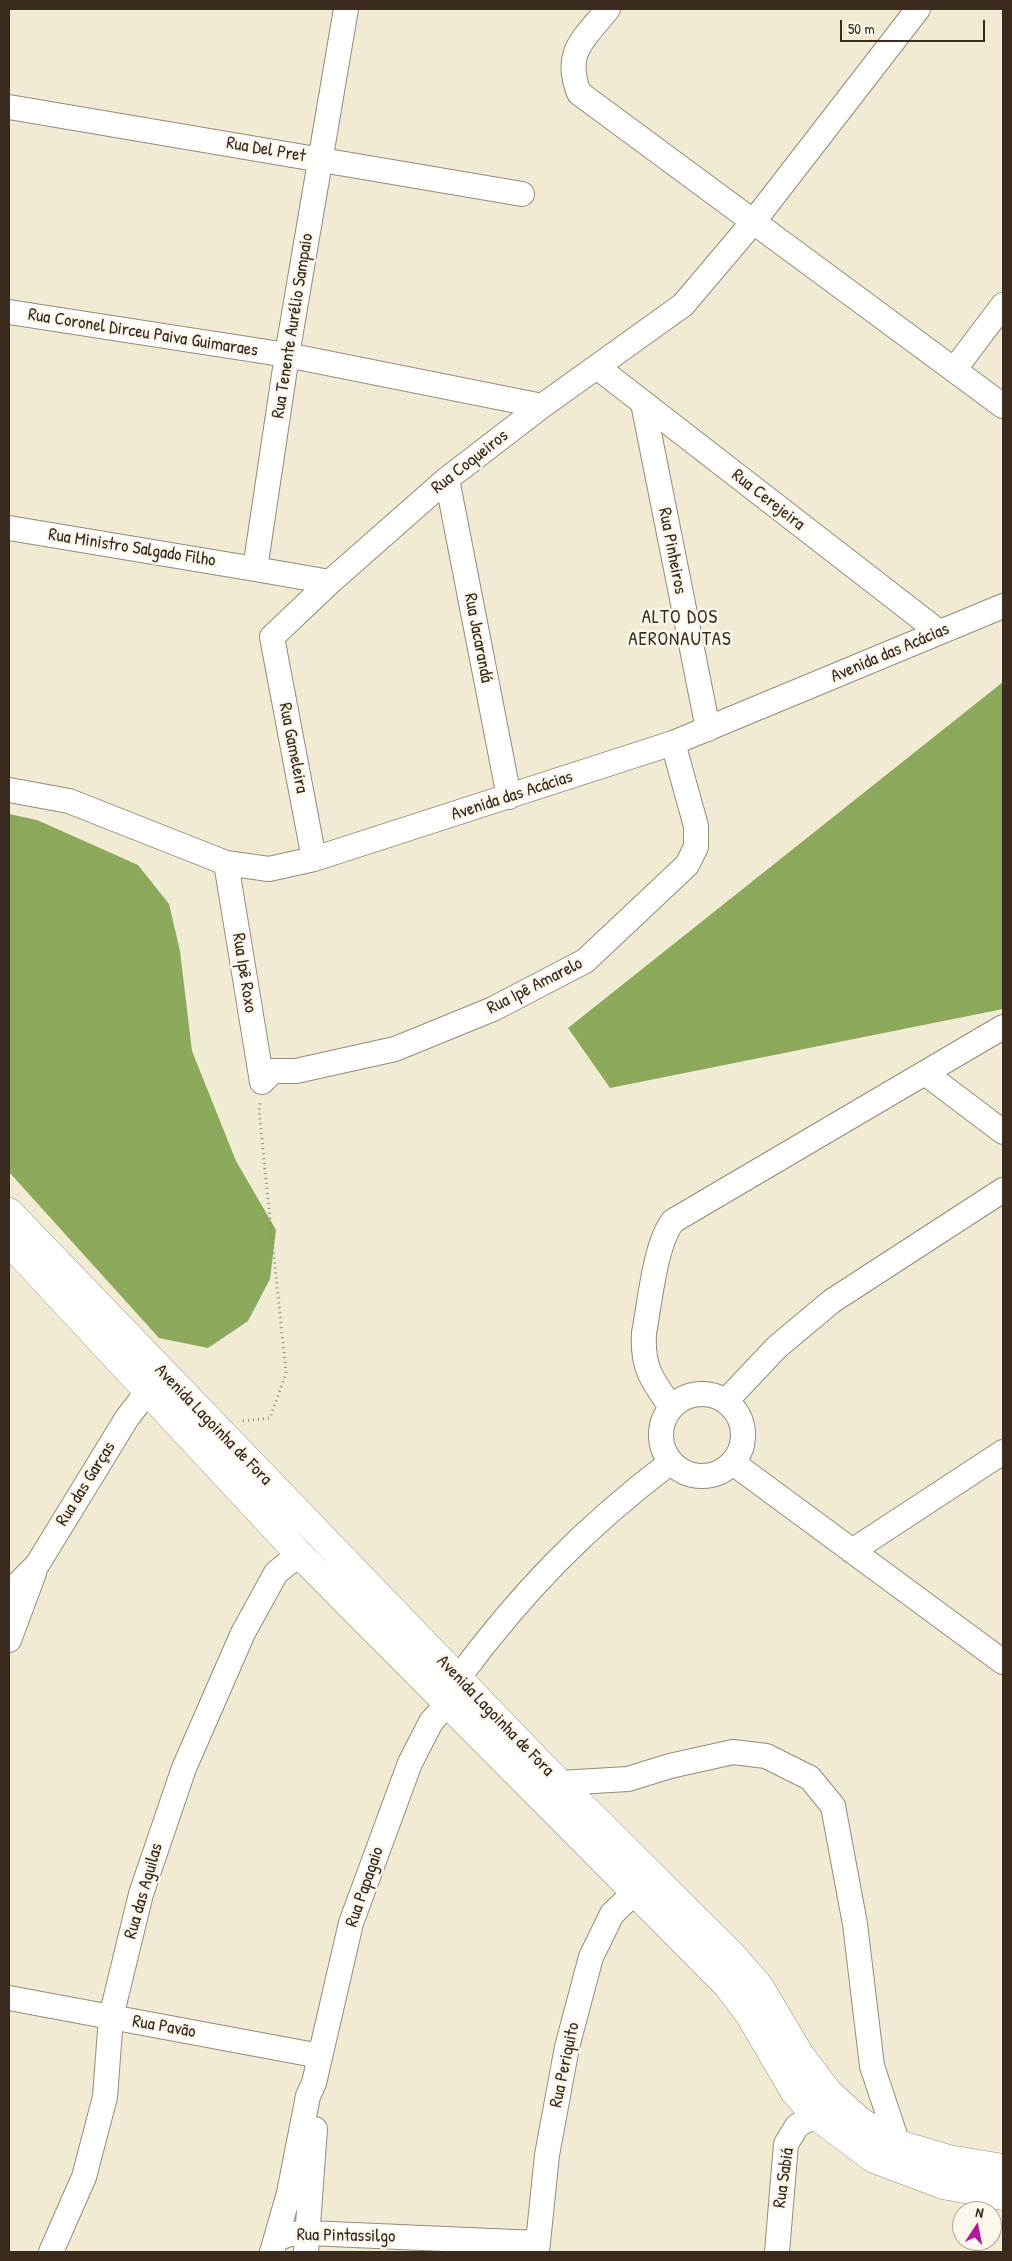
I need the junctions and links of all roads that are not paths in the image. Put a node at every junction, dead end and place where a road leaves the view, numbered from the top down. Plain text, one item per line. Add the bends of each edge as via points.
1 (346, 9) edge
2 (608, 9) edge
3 (918, 9) edge
4 (9, 107) edge
5 (321, 159) junction
6 (522, 194) dead end
7 (754, 221) junction
8 (1003, 306) edge
9 (9, 312) edge
10 (287, 355) junction
11 (597, 367) junction
12 (954, 370) junction
13 (643, 403) junction
14 (542, 406) junction
15 (1003, 406) edge
16 (447, 479) junction
17 (9, 528) edge
18 (255, 568) junction
19 (330, 582) junction
20 (1003, 606) edge
21 (939, 632) junction
22 (272, 637) joint
23 (708, 730) junction
24 (672, 743) junction
25 (9, 790) edge
26 (509, 797) junction
27 (314, 859) junction
28 (226, 863) junction
29 (1003, 1026) edge
30 (925, 1073) junction
31 (262, 1082) joint
32 (1003, 1132) edge
33 (1003, 1190) edge
34 (9, 1212) edge
35 (9, 1242) edge
36 (157, 1384) junction
37 (726, 1401) junction
38 (671, 1407) junction
39 (1003, 1452) edge
40 (670, 1462) junction
41 (733, 1463) junction
42 (852, 1551) junction
43 (298, 1554) junction
44 (37, 1564) junction
45 (9, 1593) edge
46 (9, 1640) edge
47 (1003, 1662) edge
48 (459, 1677) junction
49 (447, 1704) junction
50 (559, 1783) junction
51 (634, 1893) junction
52 (9, 1998) edge
53 (111, 2017) junction
54 (320, 2056) junction
55 (314, 2083) junction
56 (815, 2115) junction
57 (898, 2144) junction
58 (1003, 2168) edge
59 (1003, 2196) edge
60 (307, 2242) edge
61 (274, 2246) edge
62 (537, 2248) edge
63 (51, 2252) edge
64 (777, 2252) edge

1 - 5 street, Rua Tenente Aurélio Sampaio
2 - 7 street via 575,50 573,71 579,93
3 - 7 street, Rua Coqueiros
4 - 5 street, Rua Del Pret
5 - 6 street, Rua Del Pret
5 - 10 street, Rua Tenente Aurélio Sampaio
7 - 11 street, Rua Coqueiros via 683,306
7 - 12 street
8 - 12 street
9 - 10 street, Rua Coronel Dirceu Paiva Guimaraes
10 - 14 street, Rua Coronel Dirceu Paiva Guimaraes
10 - 18 street, Rua Tenente Aurélio Sampaio
11 - 13 street, Rua Cerejeira
11 - 14 street, Rua Coqueiros
12 - 15 street
13 - 21 street, Rua Cerejeira
13 - 23 street, Rua Pinheiros
14 - 16 street, Rua Coqueiros
16 - 19 street, Rua Coqueiros
16 - 26 street, Rua Jacarandá
17 - 18 street, Rua Ministro Salgado Filho
18 - 19 street
19 - 22 street, Rua Coqueiros
20 - 21 street, Avenida das Acácias
21 - 23 street, Avenida das Acácias
22 - 27 street, Rua Gameleira
23 - 24 street, Avenida das Acácias
24 - 26 street, Avenida das Acácias
24 - 31 street, Rua Ipê Amarelo via 696,826 696,847 687,865 585,961 493,1009 395,1048 296,1072 273,1071
25 - 28 street, Avenida das Acácias via 69,801
26 - 27 street, Avenida das Acácias
27 - 28 street, Avenida das Acácias via 269,869
28 - 31 street, Rua Ipê Roxo
29 - 30 street
30 - 32 street
30 - 38 street via 680,1215 667,1228 661,1244 643,1345 650,1378
33 - 37 street via 832,1301 777,1347
34 - 36 main road, Avenida Lagoinha de Fora
35 - 36 main road, Avenida Lagoinha de Fora
36 - 43 main road, Avenida Lagoinha de Fora
36 - 44 street, Rua das Garças via 128,1418
36 - 48 main road, Avenida Lagoinha de Fora via 213,1424
37 - 38 street via 697,1394 687,1396
37 - 41 street via 738,1416 743,1435
38 - 40 street via 661,1425 660,1435 661,1445
39 - 42 street
40 - 41 street via 696,1476 716,1474
40 - 48 street via 560,1556 524,1594
41 - 42 street
42 - 47 street
43 - 49 main road, Avenida Lagoinha de Fora
43 - 53 street, Rua das Aguilas via 276,1573 248,1624 184,1768 141,1894
44 - 45 street, Rua das Garças
44 - 46 street
48 - 50 main road, Avenida Lagoinha de Fora
49 - 51 main road, Avenida Lagoinha de Fora
49 - 54 street, Rua Papagaio via 431,1722 410,1763 351,1923
50 - 57 main road, Avenida Lagoinha de Fora via 731,1954 759,1986 800,2055 828,2092 861,2122
50 - 57 street via 628,1779 733,1752 766,1756 810,1778 833,1806 855,1924 872,2066
51 - 56 main road, Avenida Lagoinha de Fora via 727,1985 749,2014 794,2091
51 - 62 street, Rua Periquito via 612,1914 592,1957 569,2038 547,2155
52 - 53 street, Rua Pavão
53 - 54 street, Rua Pavão
53 - 63 street, Rua das Aguilas via 105,2097 84,2177
54 - 55 street, Rua Papagaio
55 - 60 street, Rua Papagaio via 318,2095
55 - 61 street, Rua Papagaio via 308,2096 289,2193
56 - 59 main road, Avenida Lagoinha de Fora via 874,2159 943,2185
56 - 64 street, Rua Sabiá via 797,2126 786,2144
57 - 58 main road, Avenida Lagoinha de Fora via 948,2159
60 - 61 street, Rua Pintassilgo via 290,2234
60 - 62 street, Rua Pintassilgo

